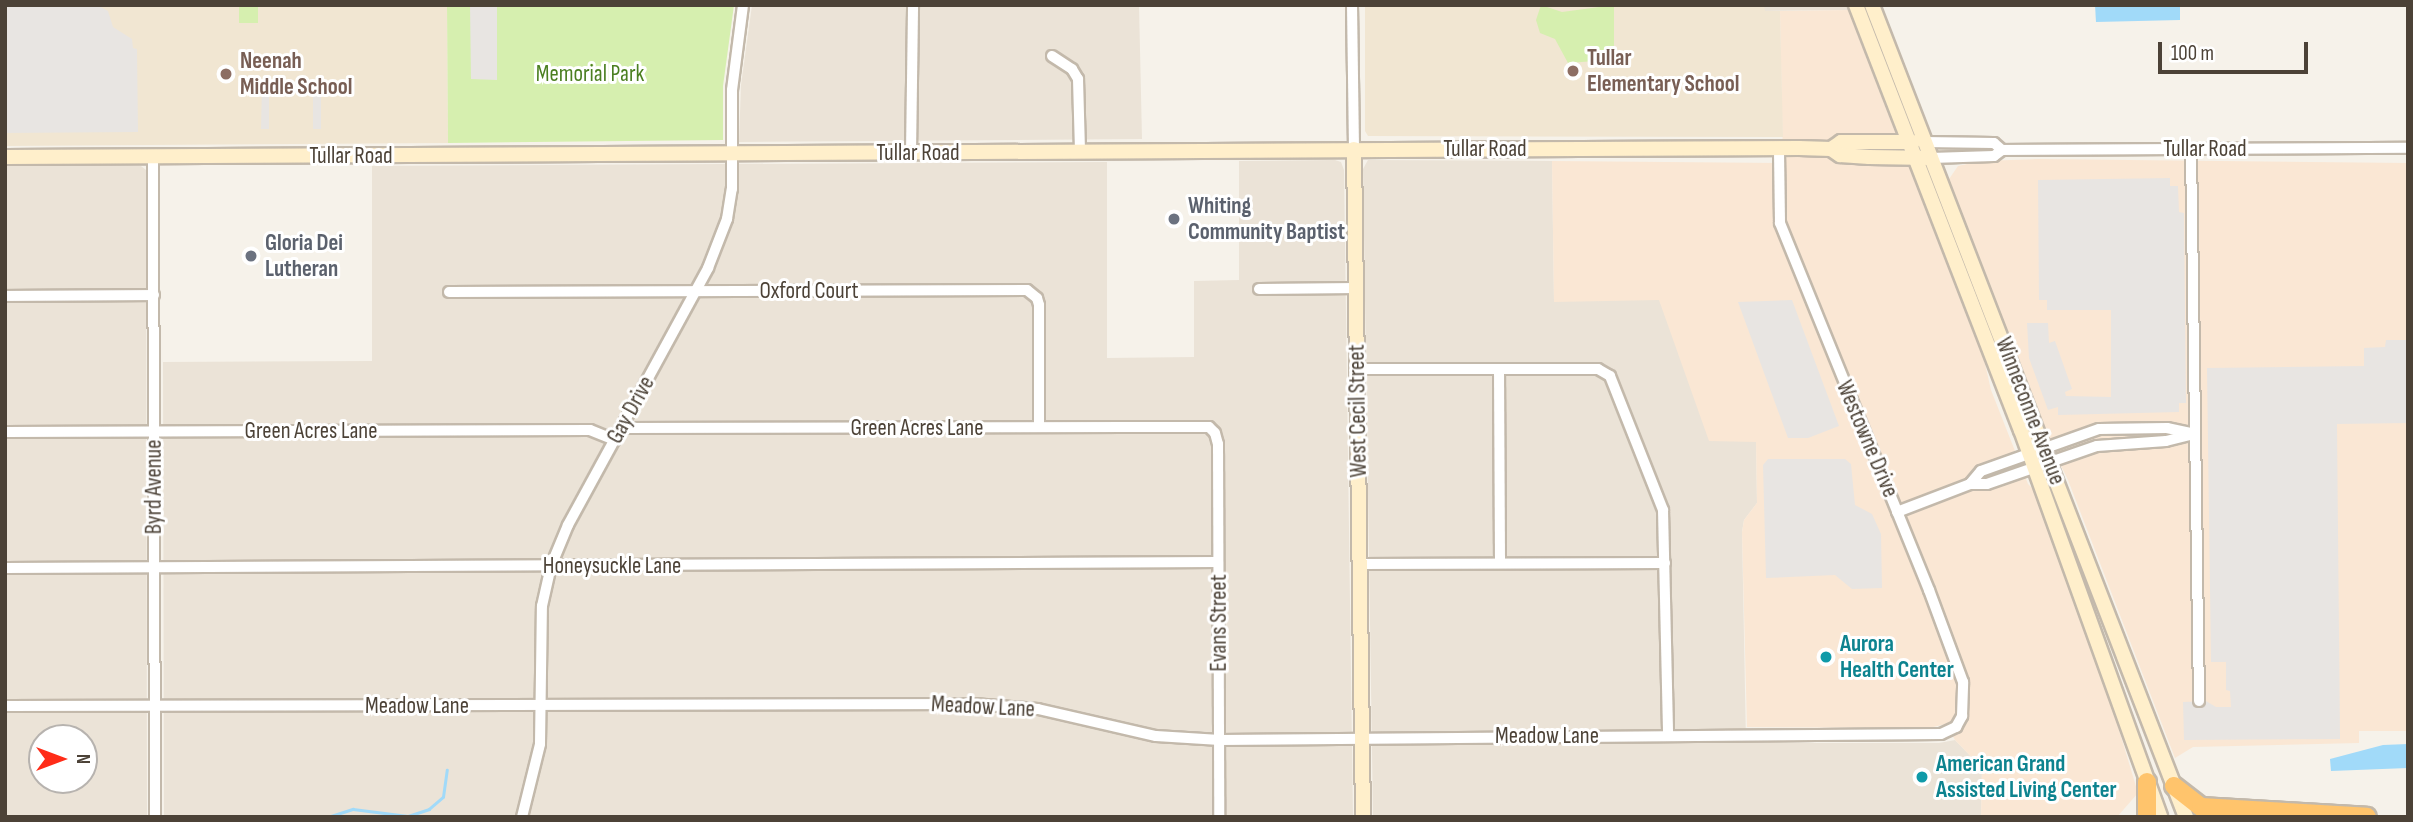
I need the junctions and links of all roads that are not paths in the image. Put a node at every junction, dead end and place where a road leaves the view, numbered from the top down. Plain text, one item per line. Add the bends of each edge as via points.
1 (743, 5) edge
2 (913, 5) edge
3 (1352, 5) edge
4 (1856, 5) edge
5 (1871, 5) edge
6 (1052, 56) dead end
7 (1907, 142) junction
8 (1924, 142) junction
9 (1779, 148) junction
10 (2408, 148) edge
11 (1354, 149) junction
12 (1831, 149) junction
13 (2191, 149) junction
14 (2002, 150) junction
15 (1080, 151) junction
16 (731, 153) junction
17 (911, 153) junction
18 (5, 157) edge
19 (153, 157) junction
20 (1913, 158) junction
21 (1931, 158) junction
22 (1357, 288) junction
23 (1259, 289) dead end
24 (449, 292) dead end
25 (695, 293) junction
26 (154, 295) junction
27 (5, 296) edge
28 (1357, 369) junction
29 (1499, 369) junction
30 (1039, 427) junction
31 (621, 428) junction
32 (1213, 430) joint
33 (154, 431) junction
34 (5, 432) edge
35 (2195, 434) junction
36 (615, 440) junction
37 (2044, 447) junction
38 (2029, 452) junction
39 (2049, 462) junction
40 (2035, 468) junction
41 (1970, 484) junction
42 (1897, 512) junction
43 (1218, 562) junction
44 (1500, 563) junction
45 (1665, 563) junction
46 (1360, 564) junction
47 (551, 566) junction
48 (154, 567) junction
49 (5, 568) edge
50 (2199, 701) dead end
51 (541, 704) junction
52 (154, 705) junction
53 (5, 706) edge
54 (1956, 727) joint
55 (1668, 736) junction
56 (1362, 738) junction
57 (1220, 740) junction
58 (2147, 782) junction
59 (2174, 786) junction
60 (2258, 812) junction
61 (155, 817) edge
62 (522, 817) edge
63 (1219, 817) edge
64 (1363, 817) edge
65 (2147, 817) edge
66 (2160, 817) edge
67 (2186, 817) edge
68 (2229, 817) edge
69 (2367, 817) edge

1 - 16 street, Gay Drive via 732,90
2 - 17 street
3 - 11 street, West Cecil Street
4 - 7 main road, Winneconne Avenue
5 - 8 main road, Winneconne Avenue
6 - 15 street via 1072,69 1078,79
7 - 8 main road, Tullar Road
7 - 12 main road, Tullar Road via 1841,142
7 - 20 main road, Winneconne Avenue
8 - 14 street, Tullar Road via 1994,143
8 - 21 main road, Winneconne Avenue
9 - 11 main road, Tullar Road
9 - 12 main road, Tullar Road
9 - 42 street, Westowne Drive via 1780,223
10 - 13 street, Tullar Road
11 - 15 main road, Tullar Road
11 - 22 main road, West Cecil Street
12 - 20 main road, Tullar Road via 1840,155
13 - 14 street, Tullar Road
13 - 35 street
14 - 21 street, Tullar Road via 1994,156
15 - 17 main road, Tullar Road
16 - 17 main road, Tullar Road
16 - 19 main road, Tullar Road
16 - 25 street, Gay Drive via 727,219
18 - 19 main road, Tullar Road
19 - 26 street, Byrd Avenue
20 - 21 main road, Tullar Road
20 - 38 main road, Winneconne Avenue
21 - 37 main road, Winneconne Avenue
22 - 23 street
22 - 28 main road, West Cecil Street
24 - 25 street, Oxford Court
25 - 30 street, Oxford Court via 1030,292 1039,305
25 - 31 street, Gay Drive
26 - 27 street
26 - 33 street, Byrd Avenue
28 - 29 street
28 - 46 main road, West Cecil Street
29 - 44 street
29 - 45 street via 1607,372 1661,503
30 - 31 street, Green Acres Lane
30 - 32 street, Green Acres Lane via 1201,426
31 - 36 street, Gay Drive
32 - 43 street, Evans Street via 1218,444
33 - 34 street, Green Acres Lane
33 - 36 street, Green Acres Lane via 590,430
33 - 48 street, Byrd Avenue
35 - 37 street via 2167,428 2111,428
35 - 39 street via 2097,446
35 - 50 street
36 - 47 street, Gay Drive
37 - 38 street
37 - 39 main road, Winneconne Avenue
38 - 40 main road, Winneconne Avenue
38 - 41 street via 1981,471
39 - 40 street
39 - 59 main road, Winneconne Avenue
40 - 41 street via 1987,484
40 - 58 main road, Winneconne Avenue
41 - 42 street
42 - 54 street, Westowne Drive via 1963,682 1964,706
43 - 47 street, Honeysuckle Lane
43 - 57 street, Evans Street
44 - 45 street
44 - 46 street
45 - 55 street
46 - 56 main road, West Cecil Street
47 - 48 street, Honeysuckle Lane
47 - 51 street, Gay Drive via 542,606
48 - 49 street, Honeysuckle Lane
48 - 52 street, Byrd Avenue
51 - 52 street, Meadow Lane
51 - 57 street, Meadow Lane via 999,704 1156,736
51 - 62 street, Gay Drive via 537,766
52 - 53 street, Meadow Lane
52 - 61 street, Byrd Avenue
54 - 55 street, Meadow Lane via 1936,735
55 - 56 street, Meadow Lane
56 - 57 street, Meadow Lane
56 - 64 main road, West Cecil Street
57 - 63 street, Evans Street
58 - 65 highway
58 - 66 main road, Winneconne Avenue
59 - 60 highway via 2201,807
59 - 67 main road, Winneconne Avenue
60 - 68 highway
60 - 69 highway

